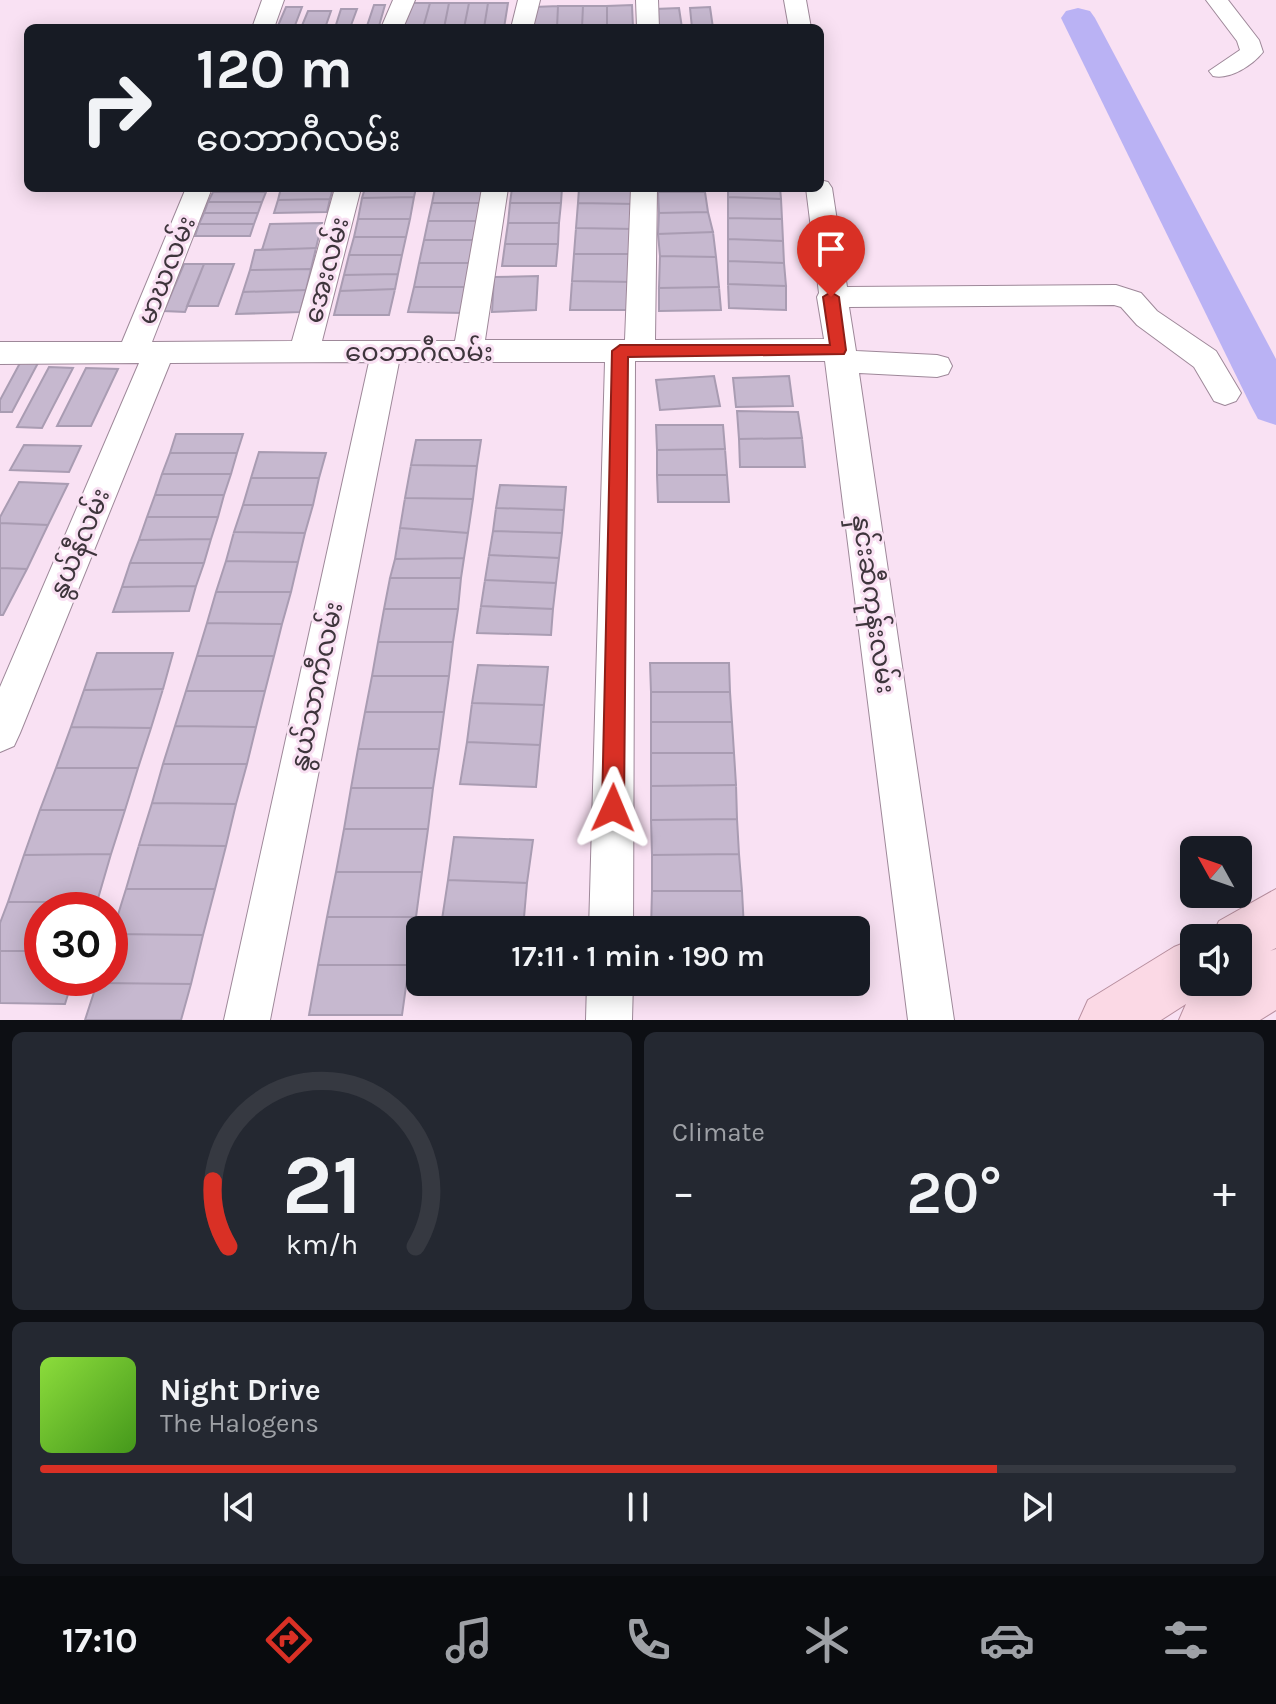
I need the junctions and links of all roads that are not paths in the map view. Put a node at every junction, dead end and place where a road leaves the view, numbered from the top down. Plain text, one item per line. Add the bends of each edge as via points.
1 (273, 0) edge
2 (404, 0) edge
3 (529, 0) edge
4 (647, 0) edge
5 (795, 0) edge
6 (1217, 0) edge
7 (264, 24) edge
8 (394, 24) edge
9 (523, 24) edge
10 (648, 24) edge
11 (799, 24) edge
12 (1221, 71) dead end
13 (198, 192) edge
14 (347, 192) edge
15 (494, 192) edge
16 (644, 192) edge
17 (819, 192) edge
18 (831, 297) junction
19 (630, 351) junction
20 (146, 352) junction
21 (304, 352) junction
22 (386, 352) junction
23 (468, 352) junction
24 (0, 353) edge
25 (839, 356) junction
26 (937, 366) dead end
27 (1225, 393) dead end
28 (0, 733) edge
29 (611, 916) edge
30 (1276, 916) edge
31 (1252, 931) edge
32 (1180, 976) edge
33 (1276, 977) edge
34 (610, 996) edge
35 (247, 1020) edge
36 (609, 1020) edge
37 (931, 1020) edge
38 (1108, 1020) edge
39 (1208, 1020) edge

1 - 7 street
2 - 8 street
3 - 9 street
4 - 10 street
5 - 11 street
6 - 12 street via 1252,52
13 - 20 street, မာဃလမ်း
14 - 21 street, အေးလမ်း
15 - 23 street
16 - 19 street
17 - 18 street, နှင်းဆီကုန်းလမ်း
18 - 25 street, နှင်းဆီကုန်းလမ်း
18 - 27 street via 1116,295 1131,300 1147,318 1205,359
19 - 23 street, ဝေဘာဂီလမ်း
19 - 25 street, ဝေဘာဂီလမ်း
19 - 29 street
20 - 21 street, ဝေဘာဂီလမ်း
20 - 24 street, ဝေဘာဂီလမ်း
20 - 28 street, နွယ်နီလမ်း
21 - 22 street, ဝေဘာဂီလမ်း
22 - 23 street, ဝေဘာဂီလမ်း
22 - 35 street, နွယ်သာကီလမ်း
25 - 26 street, ဝေဘာဂီလမ်း
25 - 37 street, နှင်းဆီကုန်းလမ်း
30 - 31 main road
32 - 38 main road
33 - 39 main road
34 - 36 street

